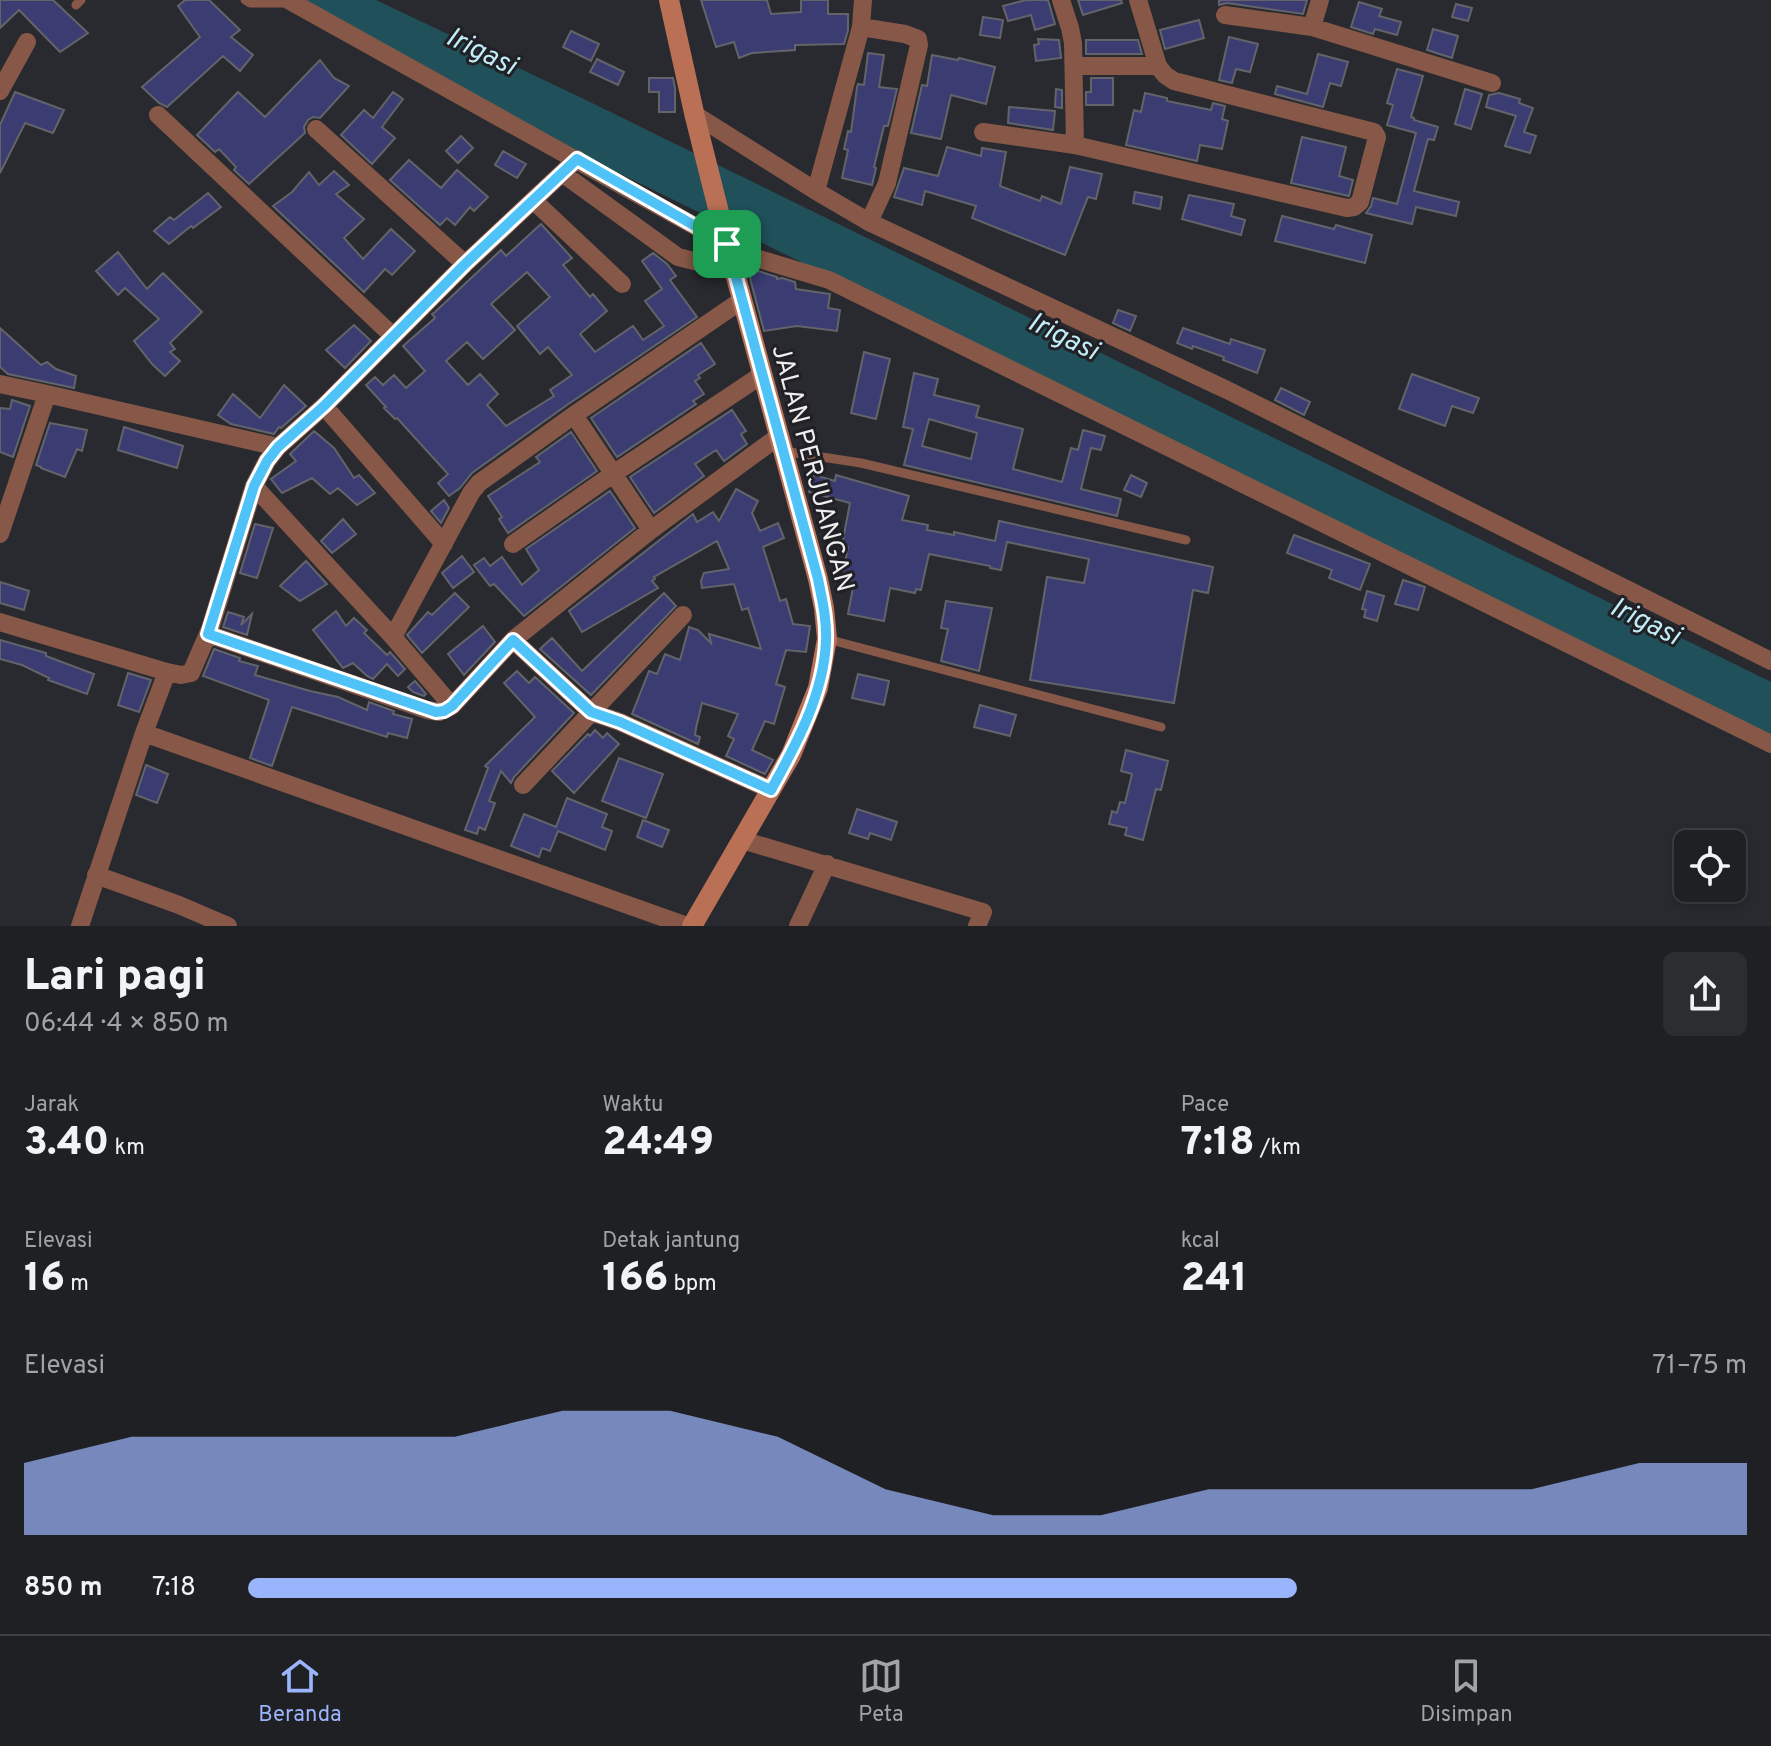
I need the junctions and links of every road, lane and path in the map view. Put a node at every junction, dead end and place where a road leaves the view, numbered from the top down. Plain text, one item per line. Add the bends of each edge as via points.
1 (245, 0) edge
2 (669, 0) edge
3 (863, 0) edge
4 (1061, 0) edge
5 (1138, 0) edge
6 (1320, 0) edge
7 (290, 2) edge
8 (1225, 15) dead end
9 (861, 27) junction
10 (1312, 27) junction
11 (27, 42) dead end
12 (1074, 66) junction
13 (1158, 66) junction
14 (1492, 83) dead end
15 (0, 91) edge
16 (158, 115) dead end
17 (695, 116) junction
18 (316, 129) dead end
19 (983, 132) dead end
20 (1075, 145) junction
21 (577, 159) junction
22 (562, 173) junction
23 (816, 191) junction
24 (533, 200) junction
25 (869, 222) junction
26 (727, 247) junction
27 (465, 264) junction
28 (622, 284) dead end
29 (742, 300) junction
30 (393, 336) junction
31 (763, 374) junction
32 (0, 384) edge
33 (47, 394) junction
34 (324, 406) junction
35 (574, 415) junction
36 (781, 444) junction
37 (278, 447) junction
38 (613, 474) junction
39 (254, 486) junction
40 (651, 530) junction
41 (0, 534) edge
42 (1186, 540) dead end
43 (444, 544) junction
44 (513, 544) dead end
45 (683, 615) dead end
46 (0, 622) edge
47 (208, 634) junction
48 (393, 637) junction
49 (827, 639) junction
50 (513, 640) junction
51 (1771, 661) edge
52 (167, 672) junction
53 (452, 706) junction
54 (591, 712) junction
55 (1161, 727) dead end
56 (144, 733) junction
57 (1771, 744) edge
58 (523, 785) dead end
59 (771, 790) junction
60 (742, 840) junction
61 (827, 864) junction
62 (96, 875) junction
63 (80, 926) edge
64 (228, 926) edge
65 (690, 926) edge
66 (798, 926) edge
67 (977, 926) edge

1 - 7 lane
2 - 17 main road, JALAN PERJUANGAN
3 - 9 street
4 - 12 street
5 - 13 street
6 - 10 street
7 - 21 street
8 - 10 street
9 - 23 street
9 - 25 street via 915,37 919,45 887,183
10 - 14 street
11 - 15 street
12 - 13 street
12 - 20 street
13 - 20 street via 1174,81 1374,132 1360,202 1347,208
16 - 30 street
17 - 23 street
17 - 26 main road, JALAN PERJUANGAN
18 - 27 street
19 - 20 street
21 - 22 street
21 - 26 street
22 - 24 street
22 - 26 street via 678,257 698,262
23 - 25 street
24 - 27 street
24 - 28 street
25 - 51 street via 1240,396
26 - 29 main road, JALAN PERJUANGAN
26 - 57 street via 829,280
27 - 30 street
29 - 31 main road, JALAN PERJUANGAN
29 - 35 street
30 - 34 street
31 - 36 main road, JALAN PERJUANGAN
31 - 38 street
32 - 33 street
33 - 37 street
33 - 41 street
34 - 37 street
34 - 43 street
35 - 38 street
35 - 43 street via 479,483
36 - 40 street
36 - 42 lane
36 - 49 main road, JALAN PERJUANGAN via 818,579
37 - 39 street
38 - 40 street
38 - 44 street
39 - 47 street
39 - 48 street
40 - 50 street
43 - 48 street
45 - 54 street
46 - 52 street
47 - 52 street via 191,673
47 - 53 street via 427,710
48 - 53 street
49 - 55 lane
49 - 59 main road, JALAN PERJUANGAN via 818,688
50 - 53 street
50 - 54 street
52 - 56 street
54 - 58 street
54 - 59 street
56 - 62 street
56 - 65 street
59 - 60 main road, JALAN PERJUANGAN
60 - 61 street
60 - 65 main road, JALAN PERJUANGAN
61 - 66 street
61 - 67 street via 983,912
62 - 63 street
62 - 64 street

